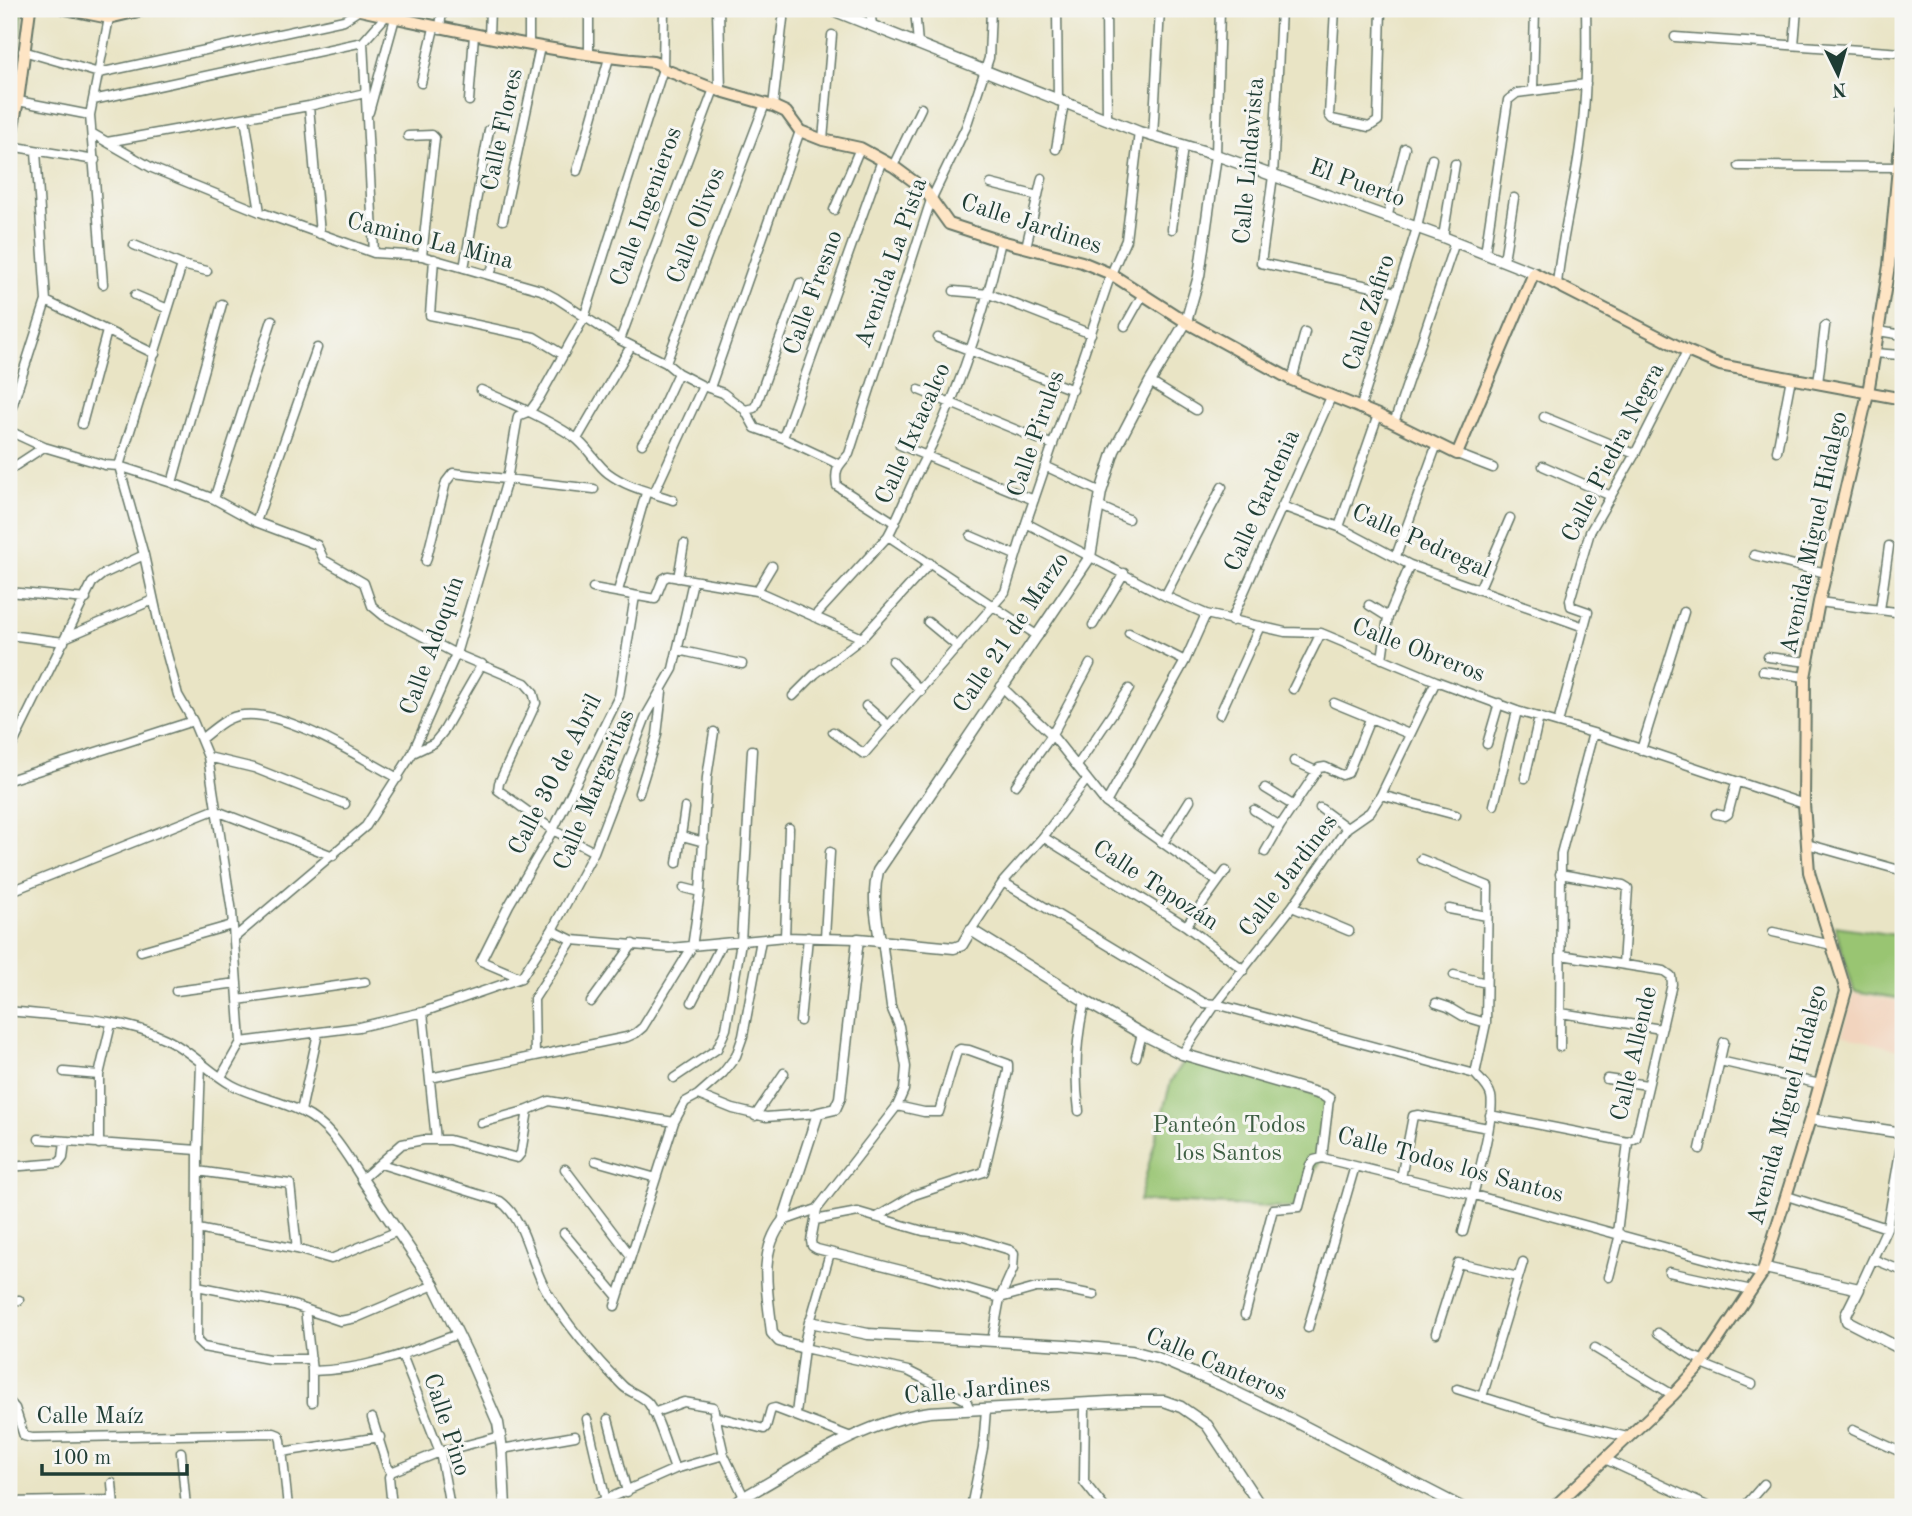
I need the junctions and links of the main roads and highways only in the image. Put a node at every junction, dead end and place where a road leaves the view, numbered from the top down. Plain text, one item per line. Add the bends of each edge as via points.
1 (30, 9) edge
2 (65, 9) edge
3 (147, 9) edge
4 (359, 9) edge
5 (116, 14) edge
6 (394, 16) edge
7 (1903, 112) edge
8 (9, 146) edge
9 (1900, 185) edge
10 (1868, 393) junction
11 (1903, 399) edge
12 (1457, 454) joint
13 (1554, 1507) edge

1 - 8 main road
2 - 5 main road
3 - 5 main road
4 - 6 main road, Calle Jardines
6 - 12 main road, Calle Jardines via 535,46 653,62 717,90 786,112 800,131 860,148 893,166 924,189 949,224 1082,261 1111,274 1186,322 1292,380
7 - 9 main road, Avenida Miguel Hidalgo
9 - 10 main road, Avenida Miguel Hidalgo
10 - 11 main road, El Puerto
10 - 12 main road, El Puerto via 1720,365 1534,273
10 - 13 main road, Avenida Miguel Hidalgo via 1805,677 1804,804 1809,872 1847,989 1764,1271 1703,1362

